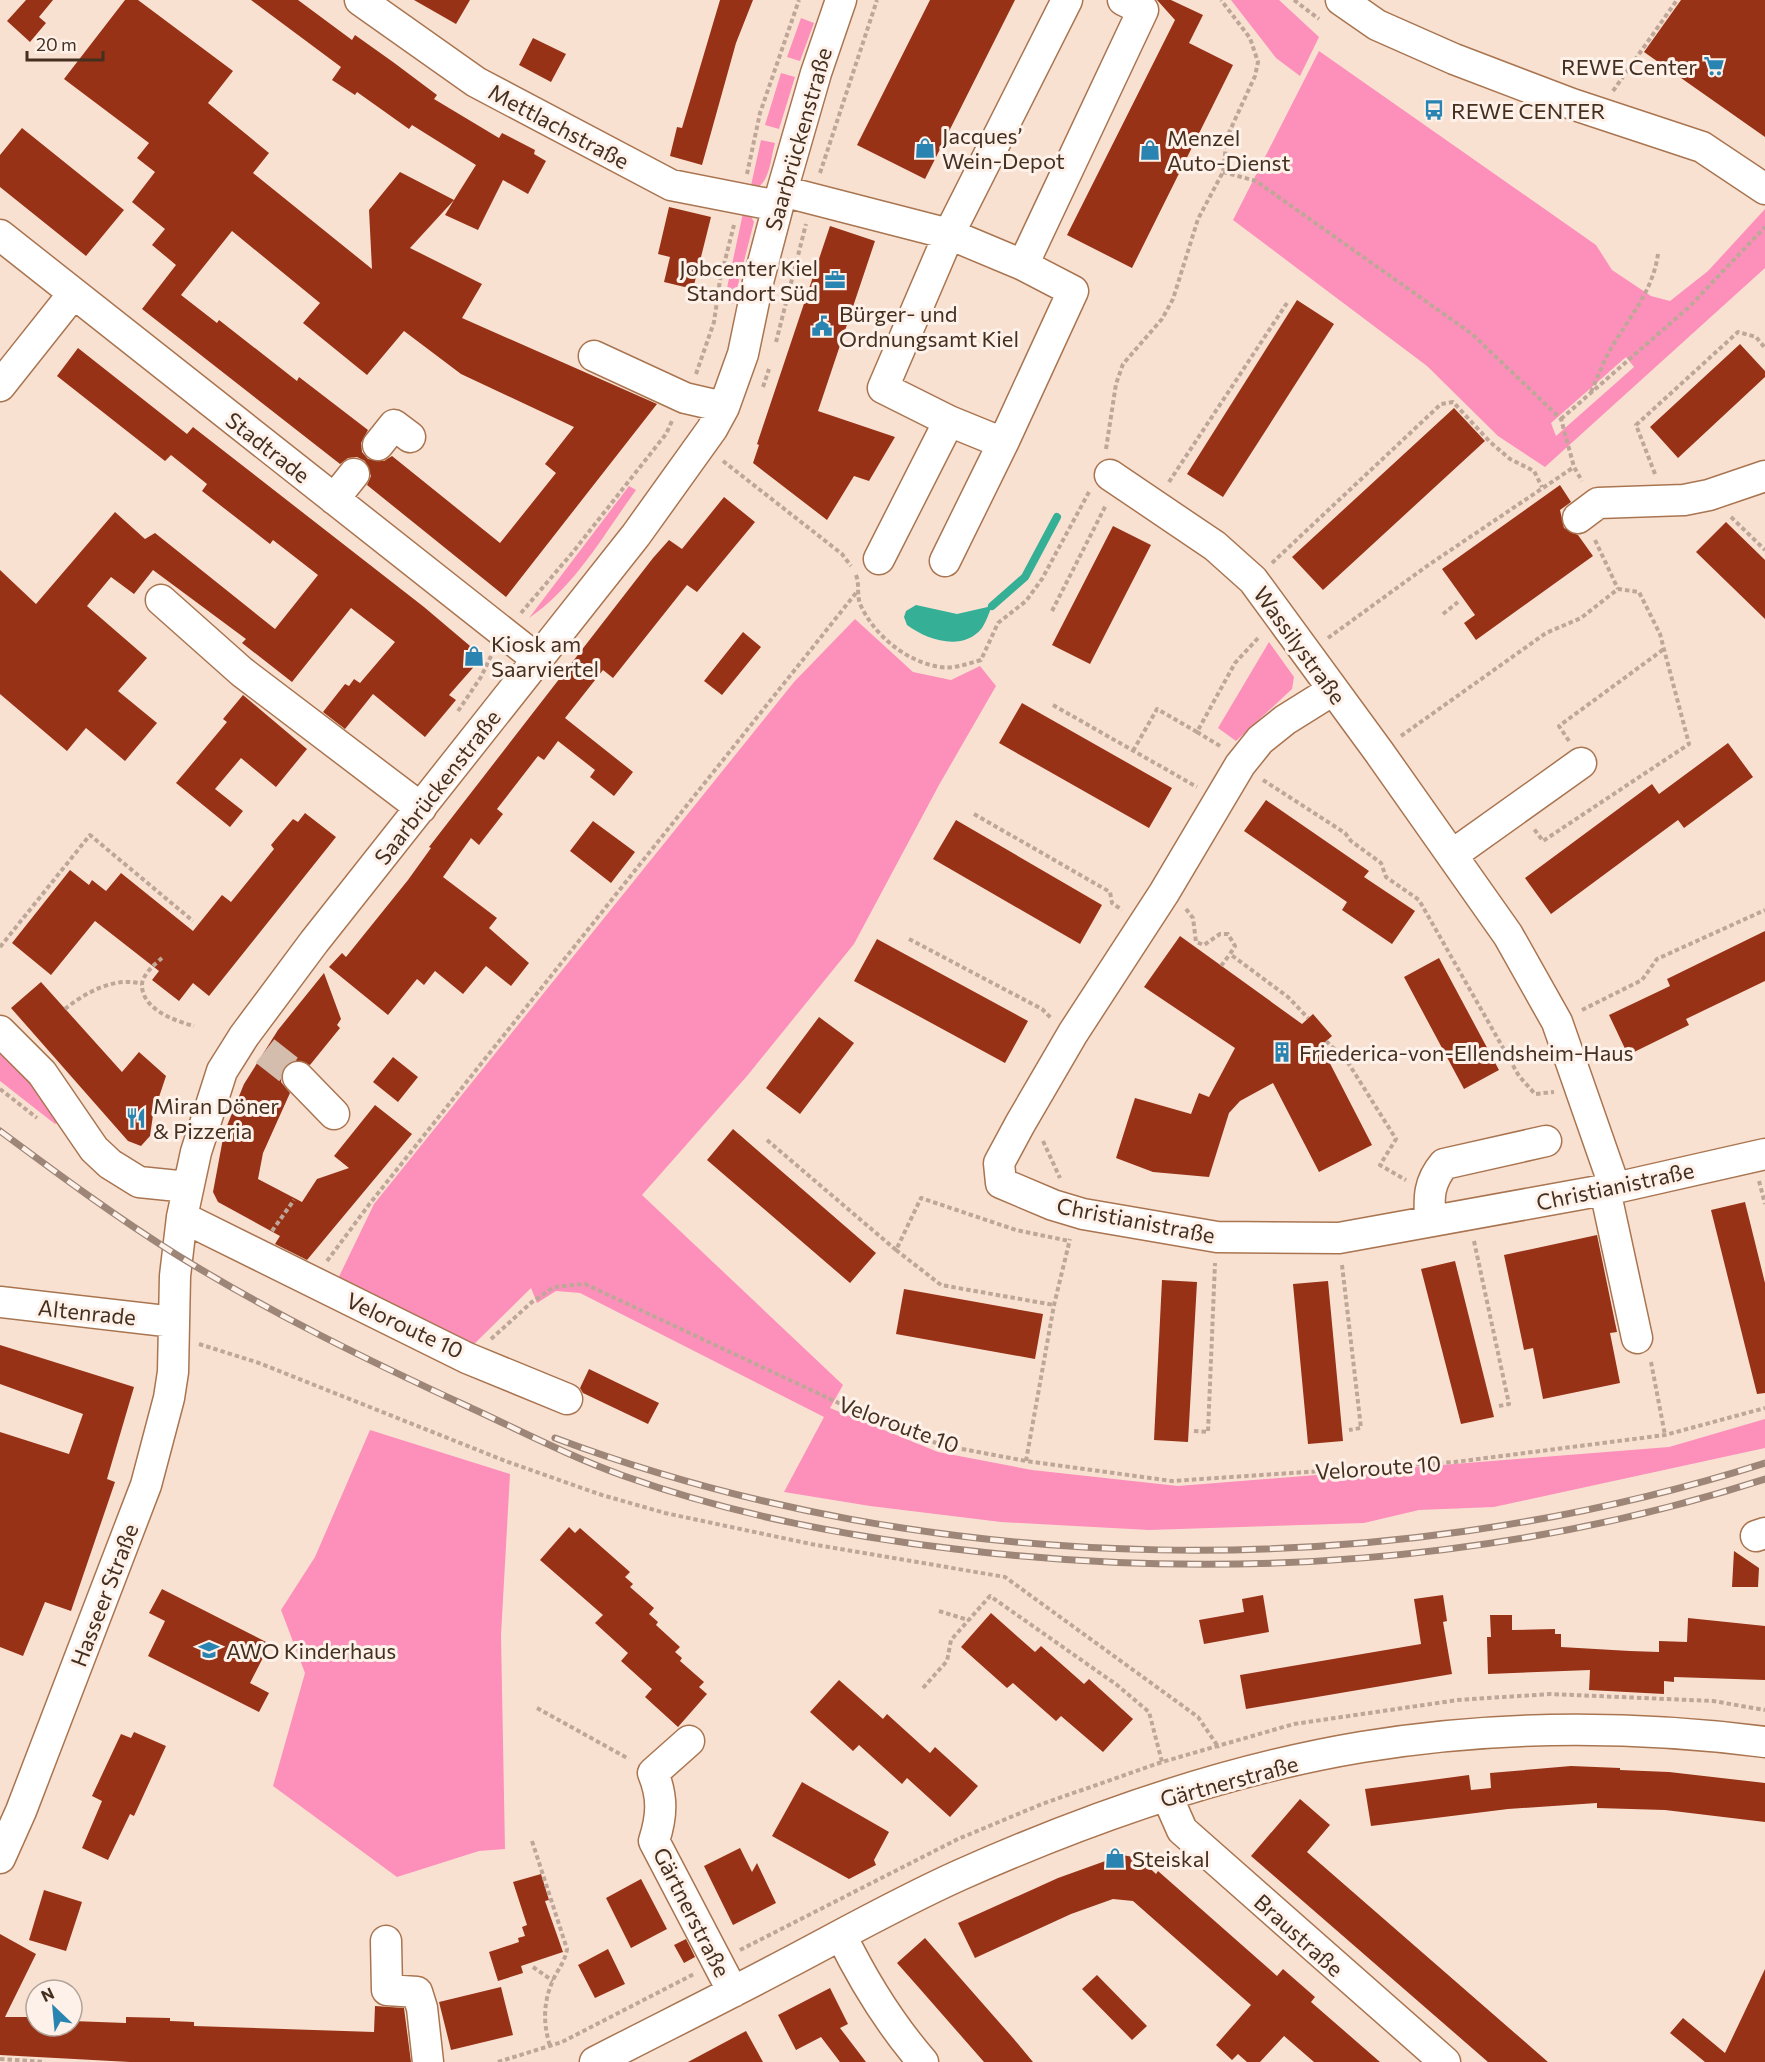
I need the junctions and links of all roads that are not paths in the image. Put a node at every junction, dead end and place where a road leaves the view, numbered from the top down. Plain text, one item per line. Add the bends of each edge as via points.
1 (360, 0) edge
2 (841, 0) edge
3 (1066, 0) edge
4 (1123, 0) edge
5 (1352, 3) edge
6 (389, 8) edge
7 (1765, 189) edge
8 (780, 199) junction
9 (949, 234) junction
10 (0, 235) edge
11 (1023, 265) junction
12 (73, 294) junction
13 (594, 356) dead end
14 (0, 386) edge
15 (724, 407) junction
16 (949, 421) junction
17 (410, 437) dead end
18 (1003, 443) junction
19 (378, 445) dead end
20 (354, 474) dead end
21 (1105, 476) road end
22 (1765, 476) edge
23 (333, 499) junction
24 (1590, 519) road end
25 (879, 559) dead end
26 (945, 561) dead end
27 (161, 600) dead end
28 (537, 659) junction
29 (1333, 690) junction
30 (1581, 763) road end
31 (421, 807) junction
32 (1452, 855) junction
33 (0, 1031) edge
34 (298, 1077) tunnel mouth
35 (334, 1114) dead end
36 (1546, 1141) dead end
37 (1765, 1154) edge
38 (188, 1187) junction
39 (1610, 1189) junction
40 (1429, 1207) junction
41 (182, 1217) junction
42 (0, 1302) edge
43 (174, 1333) junction
44 (1643, 1349) road end
45 (567, 1399) dead end
46 (689, 1740) dead end
47 (1765, 1742) edge
48 (1167, 1796) junction
49 (0, 1858) edge
50 (841, 1935) junction
51 (386, 1941) dead end
52 (733, 1992) junction
53 (428, 2062) edge
54 (595, 2062) edge
55 (923, 2062) edge
56 (1445, 2062) edge

1 - 6 street, Mettlachstraße
2 - 8 street, Saarbrückenstraße
3 - 9 street
4 - 11 street via 1143,10
5 - 7 street via 1398,35 1482,70 1702,147
6 - 8 street, Mettlachstraße via 476,82 671,185 741,199
8 - 9 street, Mettlachstraße
8 - 15 street, Saarbrückenstraße via 743,354
9 - 11 street, Mettlachstraße
9 - 16 street via 883,388
10 - 12 street, Stadtrade
11 - 18 street, Mettlachstraße via 1072,291
12 - 14 street
12 - 23 street, Stadtrade
13 - 15 street via 685,398
15 - 28 street, Saarbrückenstraße via 703,445
16 - 18 street
16 - 25 street
17 - 19 street via 394,425
18 - 26 street
20 - 23 street
21 - 29 street, Wassilystraße via 1215,546 1252,580
22 - 24 street via 1709,495 1665,500
23 - 28 street, Stadtrade
27 - 31 street via 242,672
28 - 31 street, Saarbrückenstraße
29 - 32 street, Wassilystraße
29 - 40 street, Christianistraße via 1284,720 1242,762 1020,1124 999,1163 1001,1183 1075,1211 1217,1237 1339,1238
30 - 32 street
31 - 38 street, Saarbrückenstraße via 254,1043 222,1071
32 - 39 street, Wassilystraße via 1508,935 1557,1022
33 - 38 street via 42,1073 94,1149 110,1164 139,1182
34 - 35 street
36 - 40 street via 1444,1164 1434,1176
37 - 39 street, Christianistraße
38 - 41 street, Saarbrückenstraße
39 - 40 street, Christianistraße via 1469,1215
39 - 44 street, Wassilystraße
41 - 43 street, Saarbrückenstraße
41 - 45 street, Veloroute 10 via 467,1358
42 - 43 street, Altenrade
43 - 49 street, Hasseer Straße via 169,1398 146,1485
46 - 52 street, Gärtnerstraße via 653,1773 662,1794 654,1841
47 - 48 street, Gärtnerstraße via 1664,1731 1482,1732 1362,1747 1228,1777
48 - 50 street, Gärtnerstraße via 1058,1833 957,1876
48 - 56 street, Braustraße via 1182,1830
50 - 52 street, Gärtnerstraße
50 - 55 street via 891,2022
51 - 53 street via 387,1990 417,1992
52 - 54 street, Gärtnerstraße

